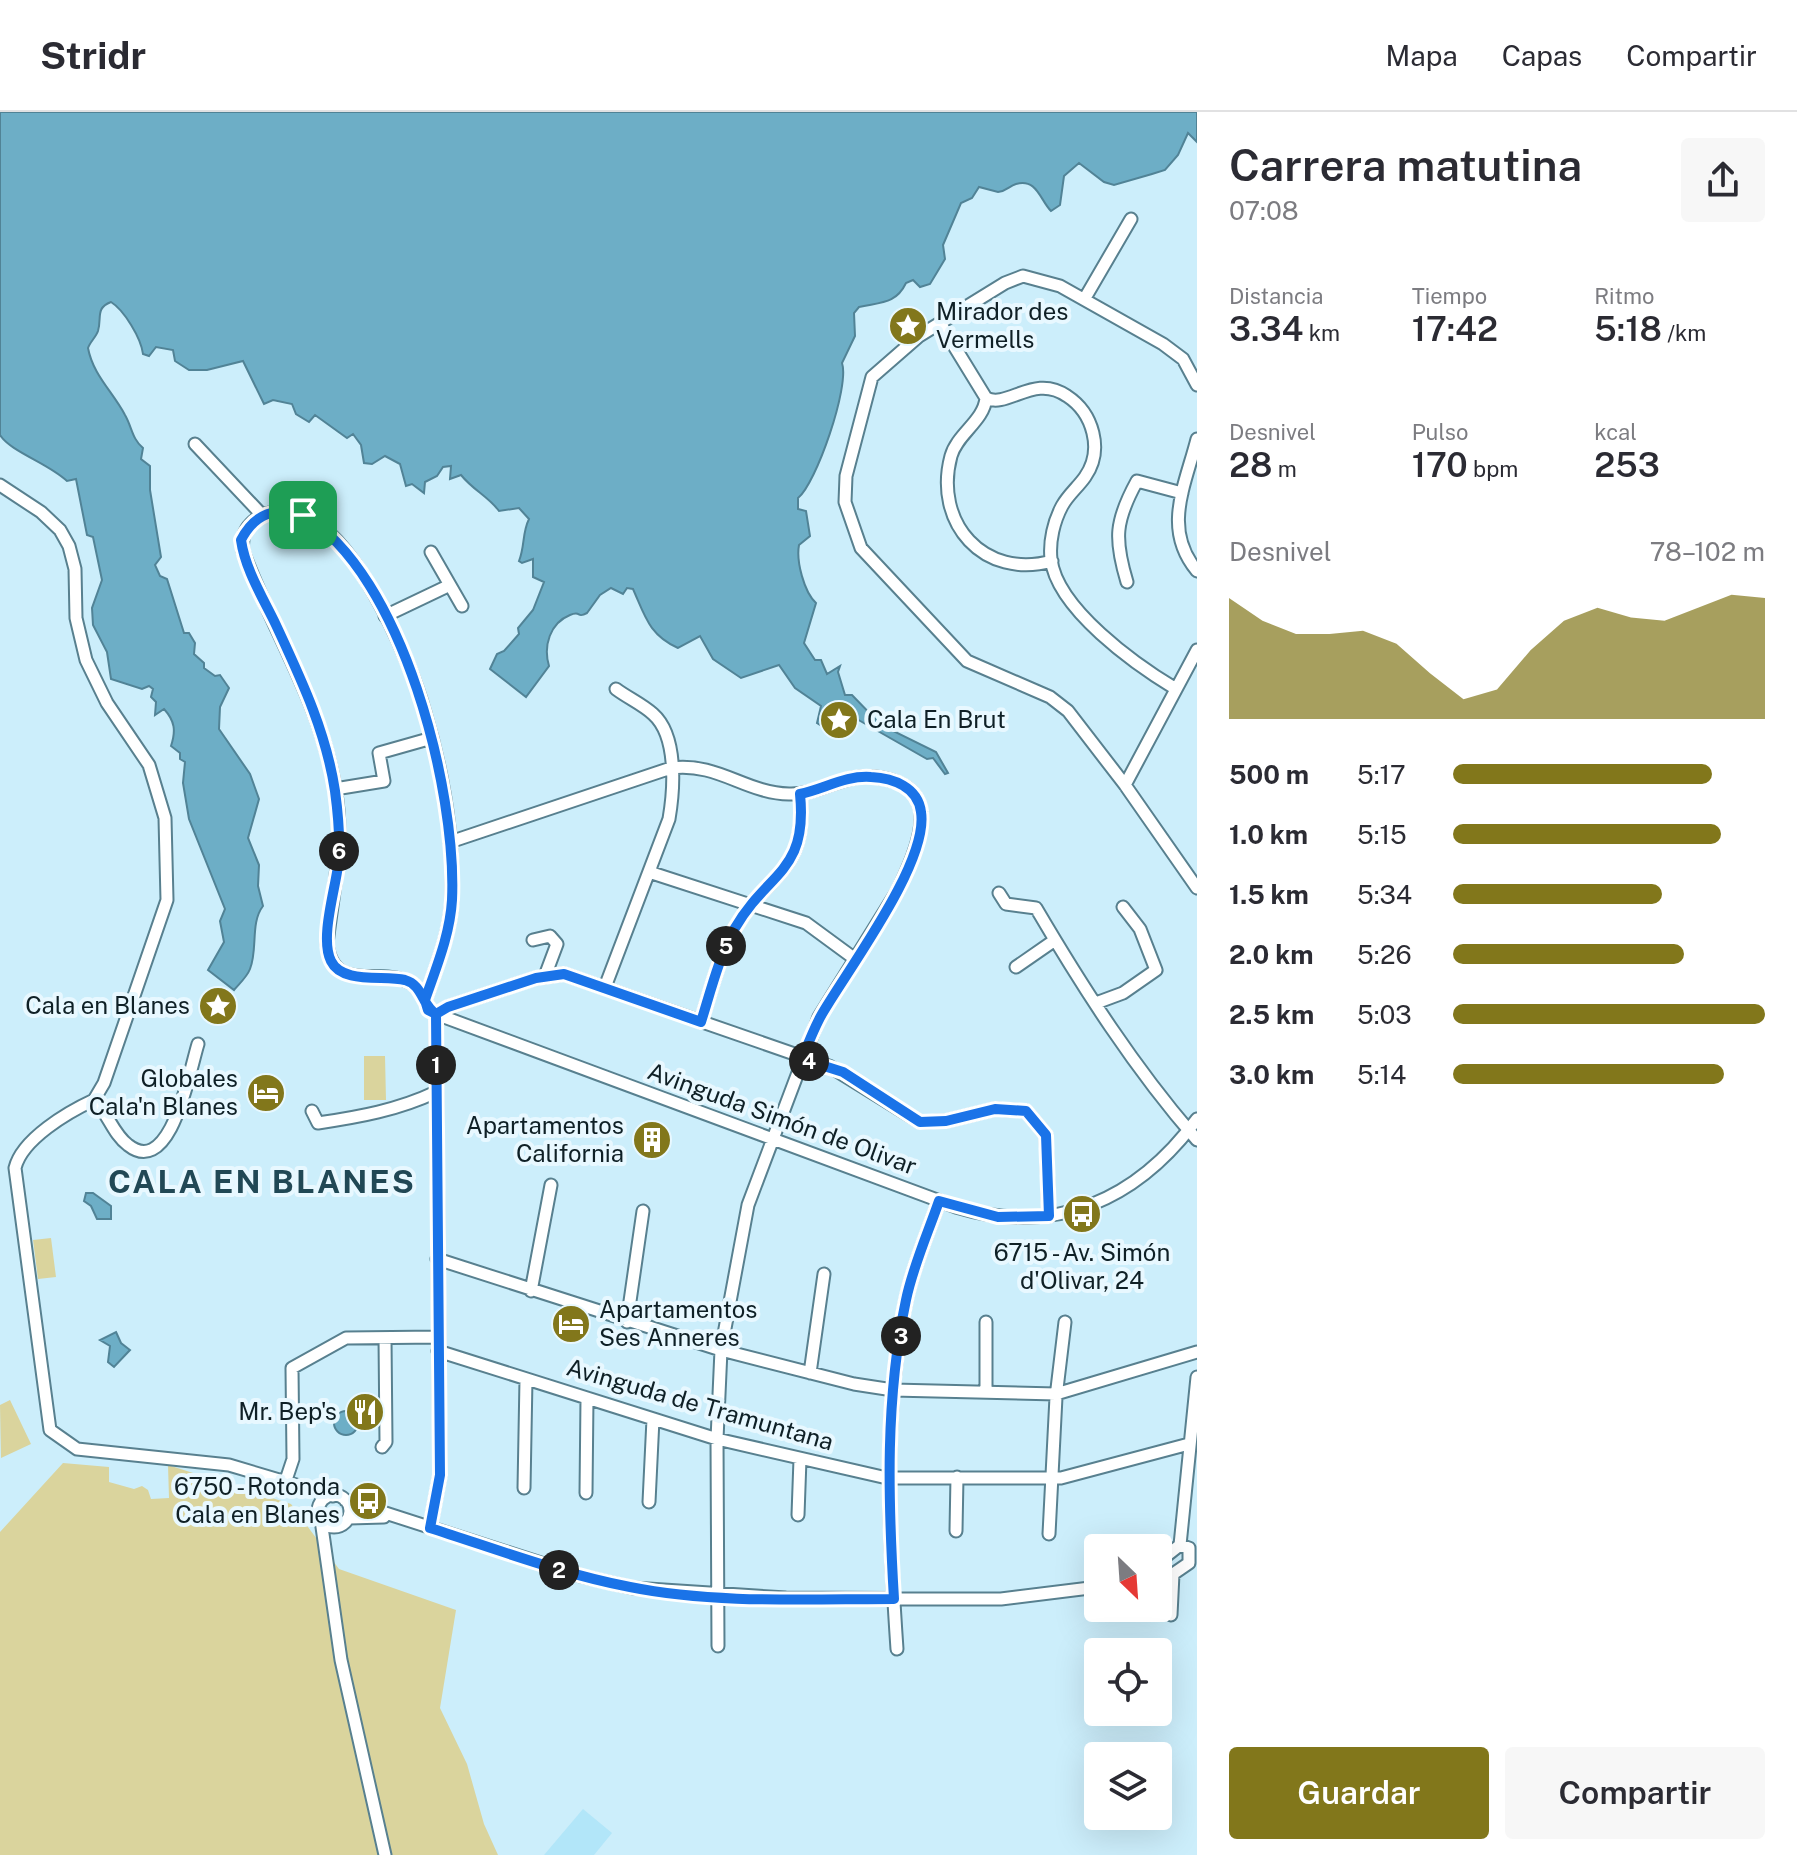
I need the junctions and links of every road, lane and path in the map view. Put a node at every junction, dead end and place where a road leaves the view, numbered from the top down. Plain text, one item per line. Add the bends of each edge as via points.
1 (1131, 219) dead end
2 (1085, 298) junction
3 (940, 323) junction
4 (1194, 370) edge
5 (1197, 385) edge
6 (989, 400) junction
7 (1197, 439) edge
8 (195, 444) dead end
9 (0, 485) edge
10 (1182, 493) junction
11 (262, 515) junction
12 (431, 552) dead end
13 (1052, 561) junction
14 (1197, 571) edge
15 (1127, 582) dead end
16 (450, 585) junction
17 (462, 606) dead end
18 (385, 616) junction
19 (1197, 650) edge
20 (616, 689) dead end
21 (1176, 689) junction
22 (432, 738) junction
23 (671, 768) junction
24 (1125, 785) junction
25 (335, 789) junction
26 (800, 794) junction
27 (450, 842) junction
28 (649, 872) junction
29 (1192, 872) edge
30 (1197, 888) edge
31 (999, 893) dead end
32 (754, 904) junction
33 (1123, 907) dead end
34 (533, 940) dead end
35 (1055, 940) junction
36 (855, 959) junction
37 (1016, 967) dead end
38 (435, 973) junction
39 (545, 976) junction
40 (407, 981) junction
41 (605, 987) junction
42 (425, 1000) junction
43 (1096, 1003) junction
44 (436, 1014) junction
45 (701, 1022) junction
46 (198, 1044) dead end
47 (802, 1059) junction
48 (436, 1092) junction
49 (94, 1100) junction
50 (312, 1111) dead end
51 (1197, 1119) edge
52 (1193, 1135) edge
53 (773, 1138) junction
54 (551, 1185) dead end
55 (939, 1201) junction
56 (643, 1211) dead end
57 (1049, 1216) junction
58 (437, 1259) junction
59 (824, 1274) dead end
60 (531, 1291) junction
61 (627, 1322) junction
62 (986, 1322) dead end
63 (1065, 1322) dead end
64 (438, 1337) junction
65 (385, 1338) junction
66 (721, 1350) junction
67 (438, 1351) junction
68 (1197, 1352) edge
69 (810, 1373) junction
70 (1197, 1377) edge
71 (526, 1379) junction
72 (893, 1390) junction
73 (986, 1392) junction
74 (1196, 1393) edge
75 (1056, 1394) junction
76 (587, 1398) junction
77 (653, 1419) junction
78 (717, 1439) junction
79 (1189, 1444) junction
80 (382, 1447) dead end
81 (800, 1459) junction
82 (957, 1477) junction
83 (887, 1478) junction
84 (1050, 1479) junction
85 (289, 1484) junction
86 (524, 1488) dead end
87 (586, 1493) dead end
88 (333, 1496) junction
89 (345, 1500) junction
90 (649, 1502) dead end
91 (320, 1514) junction
92 (798, 1515) dead end
93 (393, 1517) junction
94 (346, 1521) junction
95 (430, 1528) junction
96 (956, 1531) dead end
97 (1049, 1534) dead end
98 (1180, 1545) junction
99 (1172, 1549) edge
100 (328, 1556) junction
101 (1194, 1558) edge
102 (1173, 1574) joint
103 (1084, 1589) edge
104 (1172, 1594) edge
105 (717, 1596) junction
106 (894, 1599) junction
107 (718, 1646) dead end
108 (897, 1649) dead end
109 (385, 1855) edge

1 - 2 street
2 - 3 street via 1023,276
2 - 4 street via 1163,344
3 - 6 street
3 - 24 street via 872,377 846,476 845,502 853,532 878,568 967,661 1050,697 1068,711
4 - 5 street
6 - 13 street via 951,454 947,491 956,522 974,546 999,562 1028,567
6 - 13 street via 1050,388 1069,397 1090,423 1092,462 1056,518
7 - 10 street
8 - 11 street
9 - 49 street via 41,512 69,546 86,660 107,703 149,765 165,818 167,900
10 - 14 street via 1180,545
10 - 15 street via 1137,481 1124,505 1116,546
11 - 18 street via 289,511 322,526 351,559
11 - 25 street via 241,540 243,551 309,694
12 - 16 street
13 - 21 street via 1062,591 1076,607 1123,652
16 - 17 street
16 - 18 street
18 - 22 street
19 - 21 street
20 - 23 street via 659,722
21 - 24 street
22 - 25 street via 379,753 384,781
22 - 27 street
23 - 26 street via 709,768 764,791
23 - 27 street
23 - 28 street via 669,819
24 - 29 street
25 - 40 street via 339,858 329,959 349,975
26 - 32 street via 803,827 798,846
26 - 36 street via 869,777 903,785 920,805 921,824 908,868
27 - 38 street via 452,902
28 - 32 street
28 - 41 street
29 - 30 street
31 - 35 street via 1006,904 1036,908
32 - 36 street via 806,923
32 - 45 street via 724,949
33 - 43 street via 1140,929 1156,970 1123,993
34 - 39 street via 550,936 557,944
35 - 37 street
35 - 43 street
36 - 47 street via 819,1017
38 - 40 street
38 - 42 street
39 - 41 street via 564,974
39 - 44 street
40 - 42 street
41 - 45 street
42 - 44 street
43 - 52 street
44 - 48 street
44 - 53 street, Avinguda Simón de Olivar
45 - 47 street
46 - 49 street via 171,1132 159,1147 140,1151 128,1146
47 - 53 street
47 - 57 street via 843,1072 920,1122 995,1109 1026,1111 1046,1135
48 - 50 street via 360,1117 318,1123
48 - 58 street
49 - 85 street via 31,1143 15,1168 50,1430 77,1449 229,1465
51 - 52 street, Avinguda Simón de Olivar
52 - 57 street, Avinguda Simón de Olivar via 1132,1185 1089,1206
53 - 55 street, Avinguda Simón de Olivar
53 - 66 street via 748,1205
54 - 60 street
55 - 57 street, Avinguda Simón de Olivar via 998,1217
55 - 72 street via 906,1300
56 - 61 street
58 - 60 street
58 - 64 street
59 - 69 street
60 - 61 street
61 - 66 street
62 - 73 street
63 - 75 street
64 - 65 street
64 - 67 street
65 - 80 street
65 - 85 street via 346,1338 292,1368
66 - 69 street
66 - 78 street
67 - 71 street, Avinguda de Tramuntana
67 - 95 street via 440,1475
68 - 75 street
69 - 72 street
70 - 74 street
71 - 76 street, Avinguda de Tramuntana
71 - 86 street
72 - 73 street
72 - 83 street
73 - 75 street
74 - 79 street
75 - 84 street
76 - 77 street, Avinguda de Tramuntana
76 - 87 street
77 - 78 street, Avinguda de Tramuntana
77 - 90 street
78 - 81 street, Avinguda de Tramuntana
78 - 105 street
79 - 84 street, Avinguda de Tramuntana
79 - 98 street
81 - 83 street, Avinguda de Tramuntana
81 - 92 street
82 - 83 street, Avinguda de Tramuntana
82 - 84 street, Avinguda de Tramuntana
82 - 96 street
83 - 106 street
84 - 97 street
85 - 88 street
85 - 91 street
88 - 89 street
88 - 91 street via 325,1498
89 - 93 street
89 - 94 street via 350,1510
91 - 94 street via 332,1527
91 - 100 street
93 - 94 street
93 - 95 street
94 - 100 street via 335,1533
95 - 105 street via 581,1576 633,1588
98 - 99 street
98 - 101 street
100 - 109 street via 341,1660
101 - 102 street
102 - 104 street
103 - 106 street via 1001,1599
105 - 106 street
105 - 107 street
106 - 108 street

